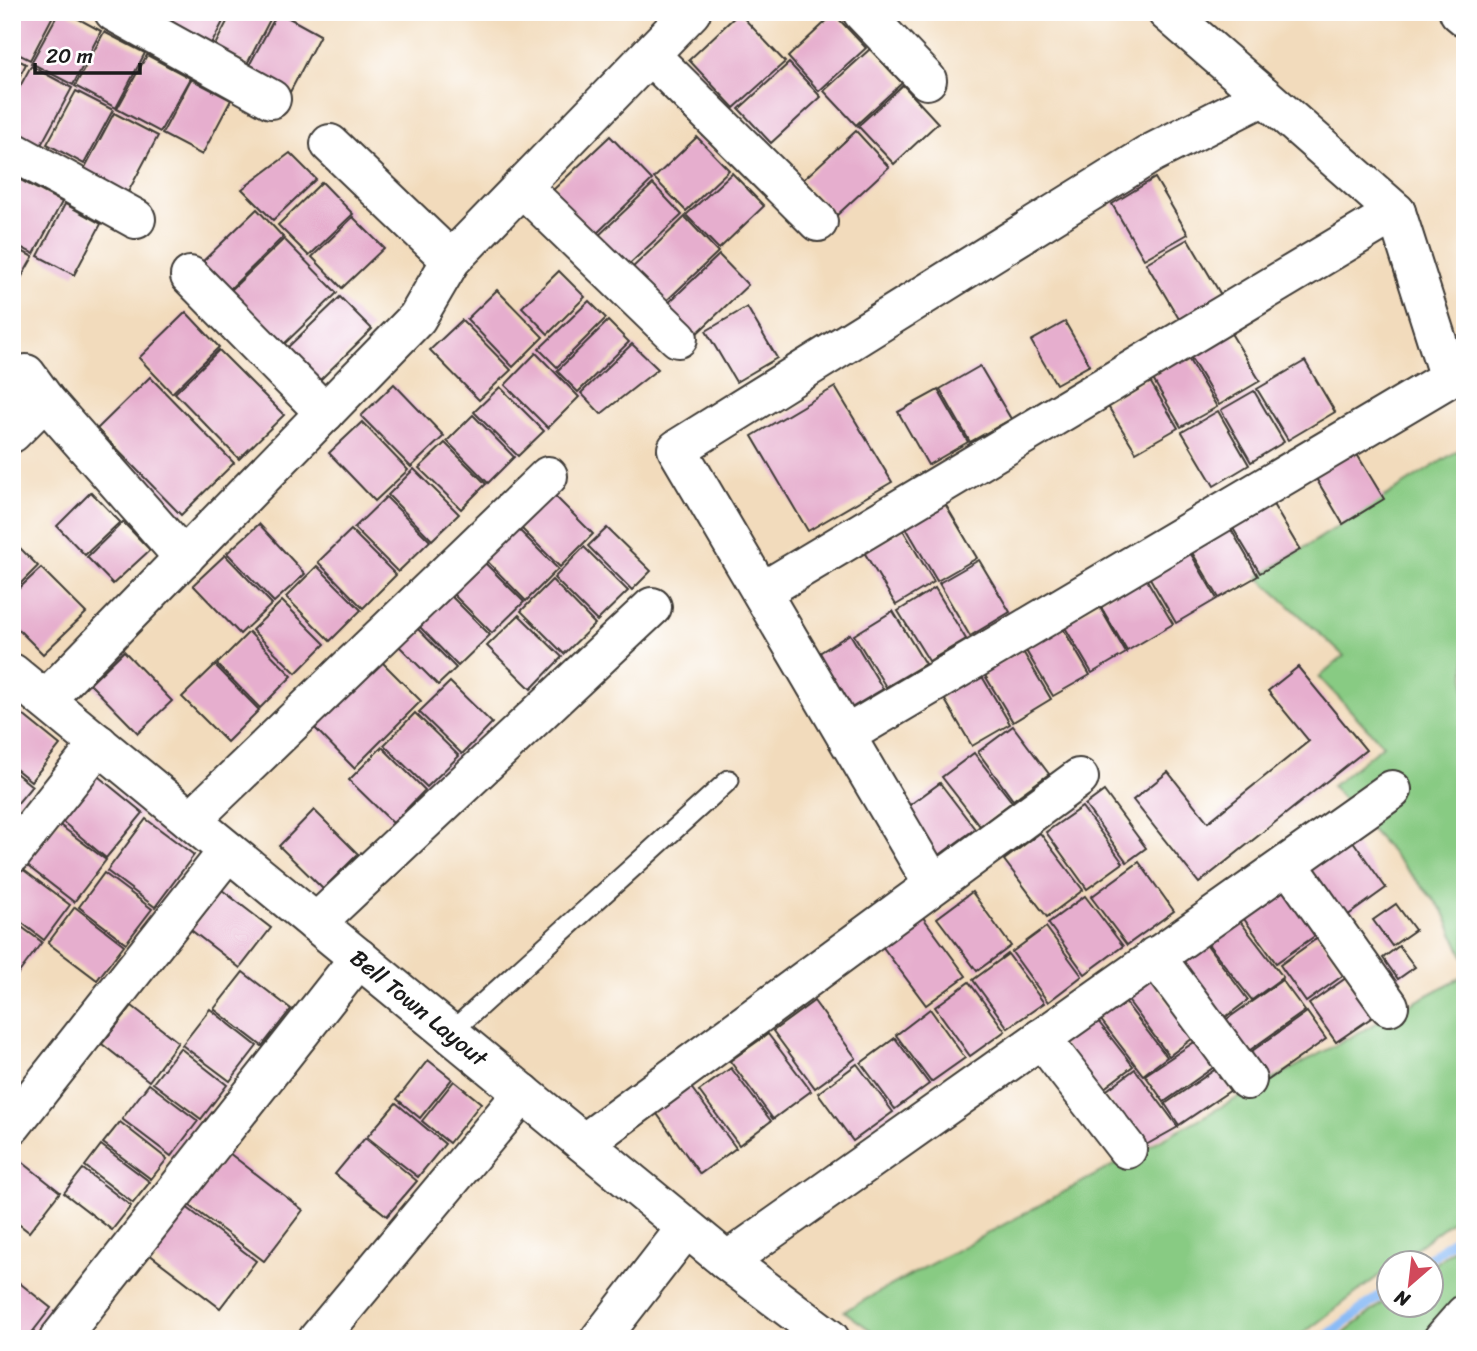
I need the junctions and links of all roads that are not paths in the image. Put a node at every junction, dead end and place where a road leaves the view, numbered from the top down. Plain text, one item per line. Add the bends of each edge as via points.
1 (114, 12) edge
2 (691, 12) edge
3 (862, 12) edge
4 (1167, 12) edge
5 (1459, 12) edge
6 (1465, 17) edge
7 (650, 55) junction
8 (927, 80) dead end
9 (1264, 96) junction
10 (271, 99) dead end
11 (330, 144) dead end
12 (12, 151) edge
13 (522, 187) junction
14 (1396, 212) junction
15 (136, 219) dead end
16 (818, 222) dead end
17 (451, 260) junction
18 (190, 276) dead end
19 (678, 338) dead end
20 (325, 413) junction
21 (12, 433) edge
22 (548, 476) dead end
23 (184, 558) junction
24 (763, 591) junction
25 (652, 607) dead end
26 (12, 673) edge
27 (46, 700) junction
28 (846, 735) junction
29 (99, 744) junction
30 (1079, 778) dead end
31 (729, 780) dead end
32 (1392, 790) dead end
33 (191, 820) junction
34 (228, 851) junction
35 (12, 854) edge
36 (1288, 864) junction
37 (933, 884) junction
38 (316, 923) junction
39 (1155, 956) junction
40 (359, 958) junction
41 (1389, 1006) dead end
42 (450, 1033) junction
43 (1041, 1038) junction
44 (1247, 1080) dead end
45 (523, 1093) junction
46 (12, 1125) edge
47 (584, 1143) junction
48 (1126, 1149) dead end
49 (686, 1228) junction
50 (727, 1261) junction
51 (1465, 1314) edge
52 (59, 1339) edge
53 (318, 1339) edge
54 (600, 1339) edge
55 (830, 1339) edge
56 (1443, 1339) edge

1 - 10 street
2 - 7 street
3 - 8 street
4 - 9 street
5 - 6 street
7 - 13 street
7 - 16 street
9 - 14 street
9 - 24 street via 1152,153 677,449
11 - 17 street
12 - 15 street
13 - 17 street
13 - 19 street
14 - 24 street
14 - 28 street via 1449,379
17 - 20 street via 417,318
18 - 20 street
20 - 23 street
21 - 23 street via 35,387
22 - 33 street
23 - 27 street
24 - 28 street
25 - 38 street
26 - 27 street, Bell Town Layout
27 - 29 street, Bell Town Layout
28 - 37 street
29 - 33 street, Bell Town Layout
29 - 35 street
30 - 37 street
31 - 42 lane
32 - 36 street
33 - 34 street, Bell Town Layout
34 - 38 street, Bell Town Layout
34 - 46 street
36 - 39 street
36 - 41 street
37 - 47 street
38 - 40 street, Bell Town Layout
39 - 43 street
39 - 44 street
40 - 42 street, Bell Town Layout
40 - 52 street
42 - 45 street, Bell Town Layout
43 - 48 street
43 - 50 street
45 - 47 street, Bell Town Layout
45 - 53 street
47 - 49 street, Bell Town Layout
49 - 50 street, Bell Town Layout
49 - 54 street
50 - 55 street, Bell Town Layout
51 - 56 street

